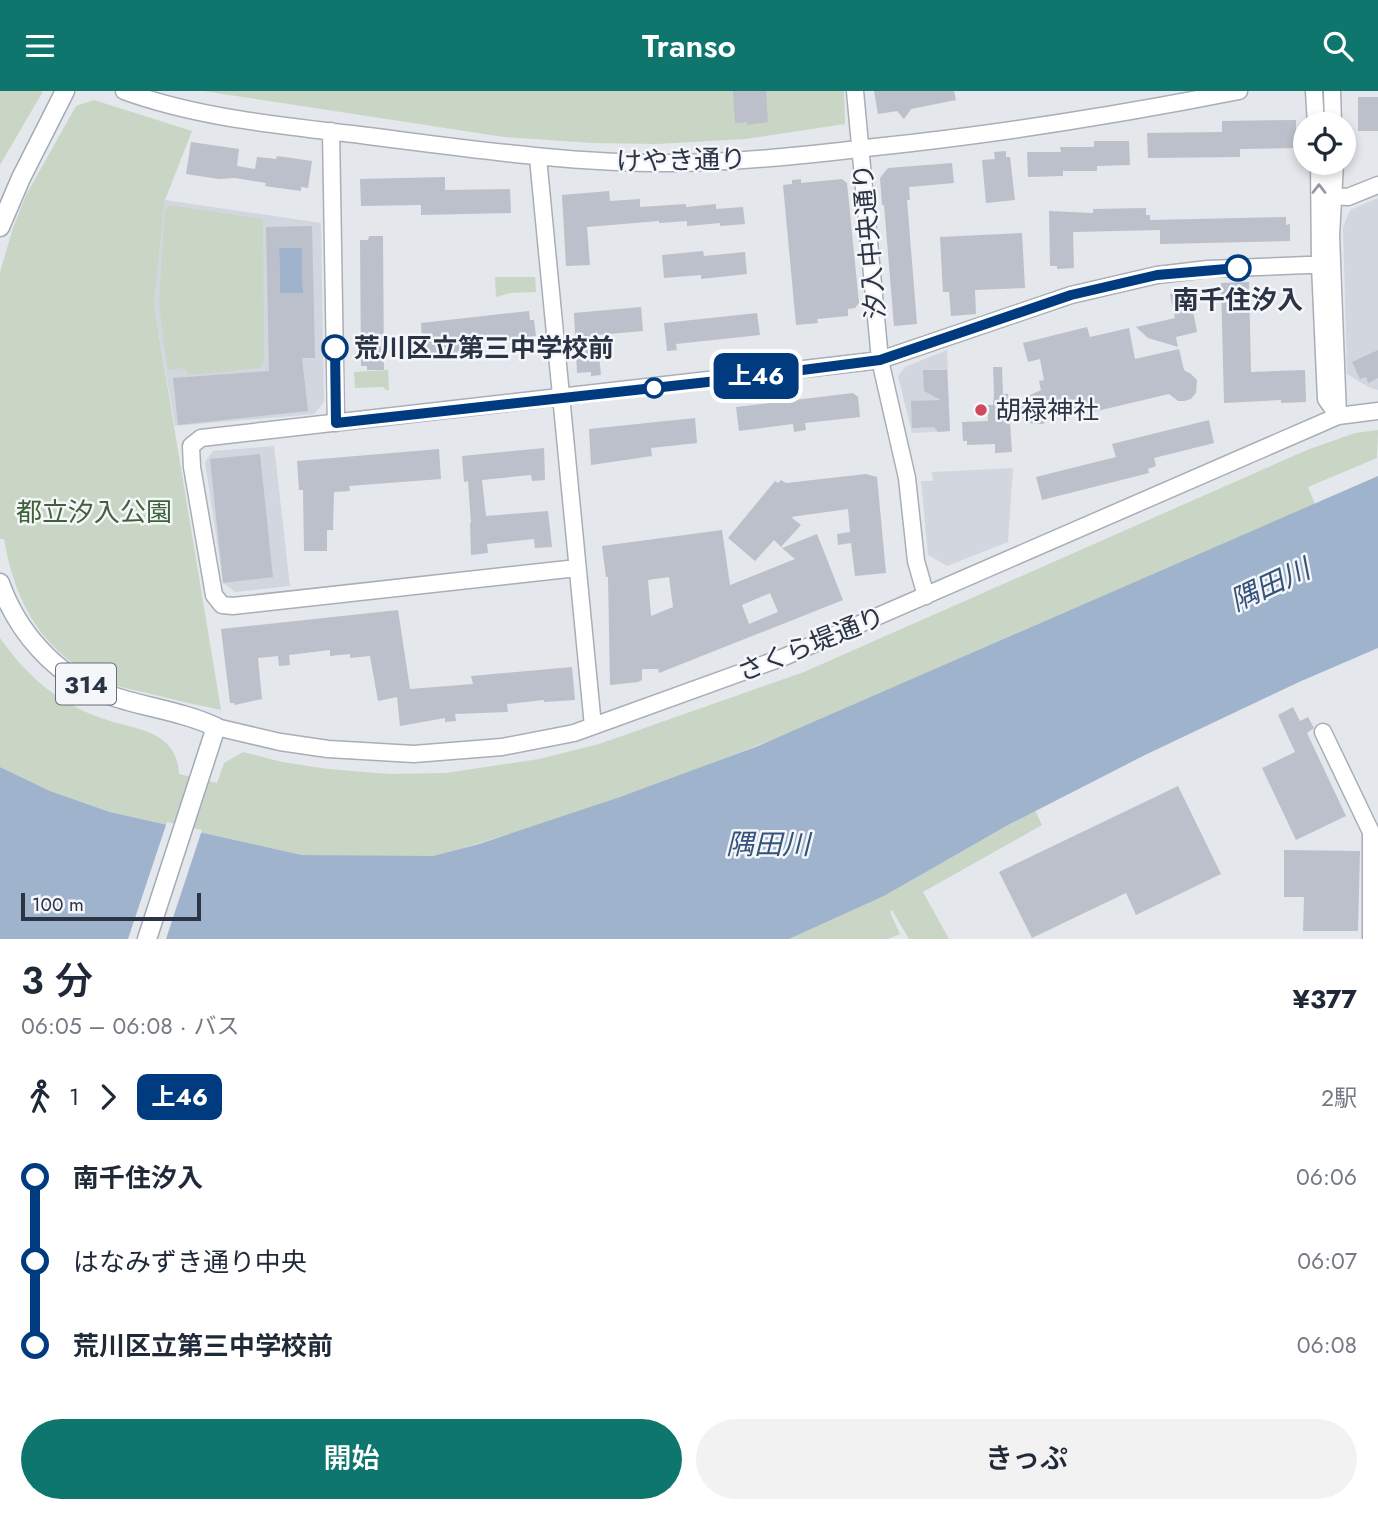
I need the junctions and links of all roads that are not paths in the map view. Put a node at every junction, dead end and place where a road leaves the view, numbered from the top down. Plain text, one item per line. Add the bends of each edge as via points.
1 (64, 91) edge
2 (124, 91) edge
3 (855, 91) edge
4 (1239, 91) edge
5 (1314, 91) edge
6 (1332, 91) edge
7 (1315, 112) edge
8 (1333, 112) edge
9 (331, 131) junction
10 (861, 149) junction
11 (538, 158) junction
12 (1320, 175) edge
13 (1335, 175) edge
14 (1378, 185) edge
15 (0, 196) edge
16 (1334, 196) junction
17 (0, 227) edge
18 (1326, 264) junction
19 (880, 360) junction
20 (562, 398) junction
21 (1378, 411) edge
22 (1338, 416) junction
23 (336, 423) junction
24 (577, 568) junction
25 (0, 583) edge
26 (926, 596) junction
27 (0, 612) edge
28 (593, 726) junction
29 (216, 727) junction
30 (1323, 732) dead end
31 (147, 939) edge
32 (1371, 939) edge

1 - 15 main road
1 - 17 main road
2 - 9 street, けやき通り via 220,116
3 - 10 street, 汐入中央通り
4 - 10 street, けやき通り via 1004,133
5 - 7 street
6 - 8 street
9 - 11 street, けやき通り
9 - 23 street
10 - 11 street, けやき通り via 680,163
10 - 19 street, 汐入中央通り
11 - 20 street
18 -> 12 street
13 - 16 street
14 - 16 street via 1348,197
16 - 18 street
18 - 19 street via 1208,269 1146,278 1060,298
18 - 22 street via 1325,399
19 - 20 street
19 - 26 street, 汐入中央通り
20 - 23 street
20 - 24 street
21 - 22 street, さくら堤通り
22 - 26 street, さくら堤通り
23 - 24 street via 201,438 192,443 214,595 222,605
24 - 28 street
25 - 29 main road, 314 via 23,629 41,652 70,675 101,692
26 - 28 street, さくら堤通り via 784,657
27 - 29 main road, 314 via 34,660 97,702 191,726
28 - 29 street, さくら堤通り via 534,742 421,754 328,750
29 - 31 main road
30 - 32 street via 1371,832

